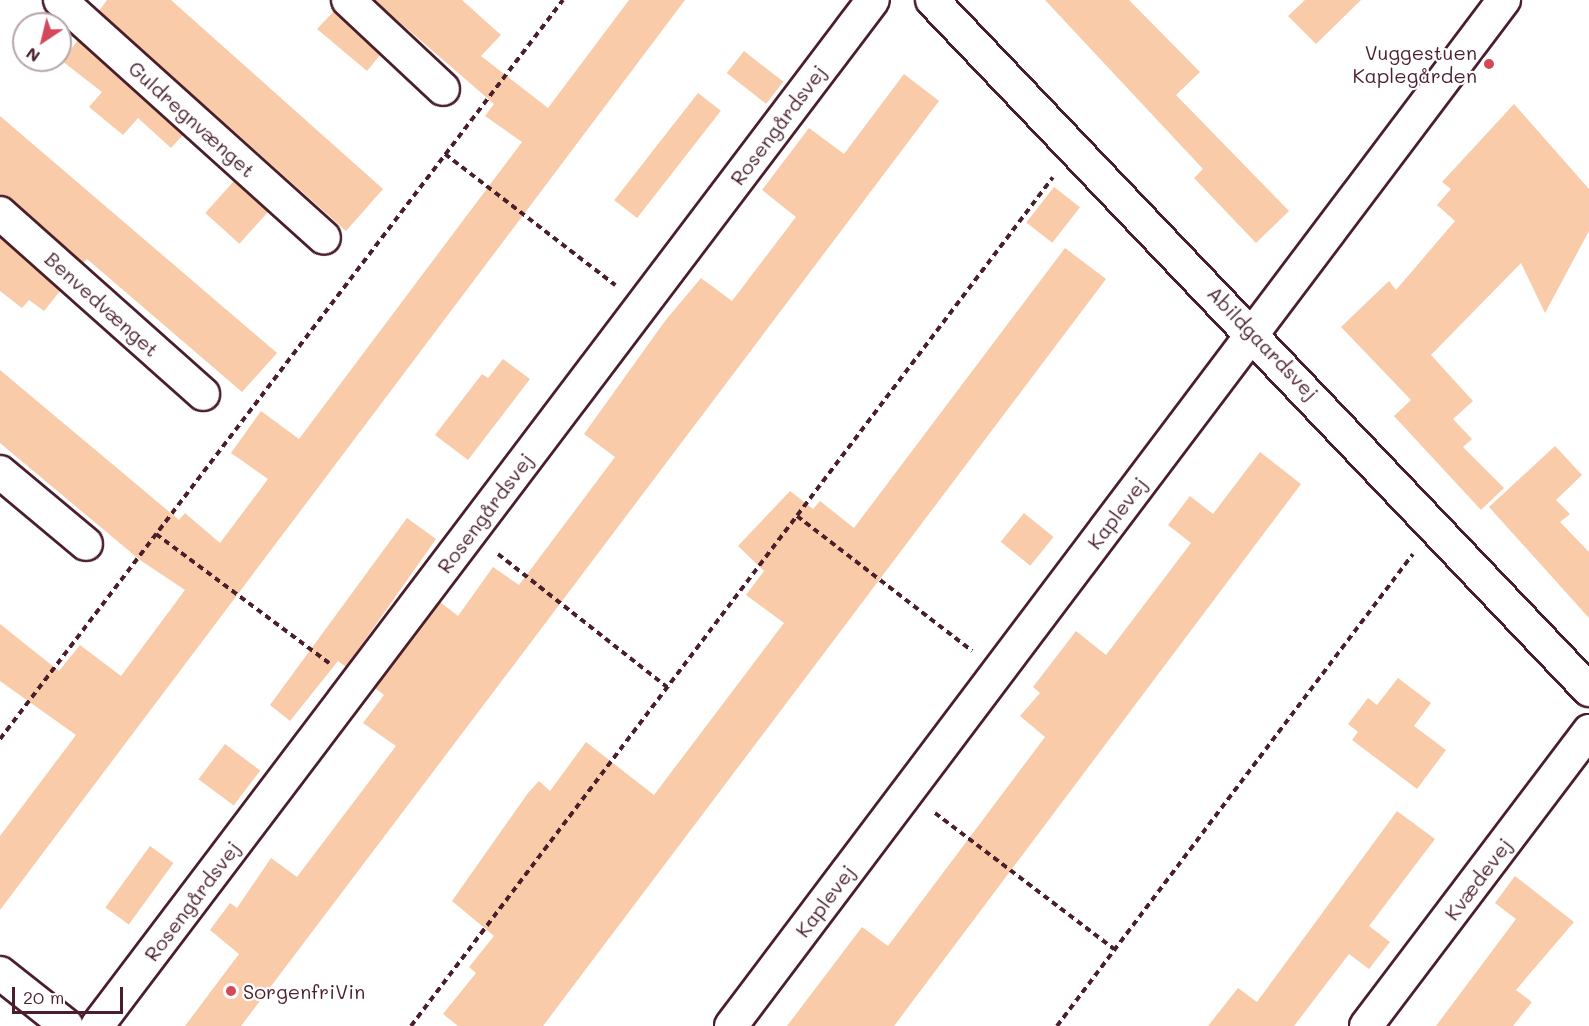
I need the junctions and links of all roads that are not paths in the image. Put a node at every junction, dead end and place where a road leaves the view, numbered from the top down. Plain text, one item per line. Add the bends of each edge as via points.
1 (60, 0) edge
2 (348, 0) edge
3 (873, 0) edge
4 (932, 0) edge
5 (1504, 0) edge
6 (443, 89) dead end
7 (0, 213) edge
8 (324, 238) dead end
9 (1253, 332) junction
10 (204, 394) dead end
11 (0, 471) edge
12 (86, 544) dead end
13 (1589, 690) edge
14 (1589, 731) edge
15 (0, 973) edge
16 (67, 1026) edge
17 (96, 1026) edge
18 (731, 1026) edge
19 (1366, 1026) edge

1 - 8 street, Guldregnvænget
2 - 6 street
3 - 17 street, Rosengårdsvej
4 - 9 street, Abildgaardsvej
5 - 9 street, Kaplevej
7 - 10 street, Benvedvænget
9 - 13 street, Abildgaardsvej
9 - 18 street, Kaplevej
11 - 12 street
14 - 19 street, Kvædevej
15 - 16 street

